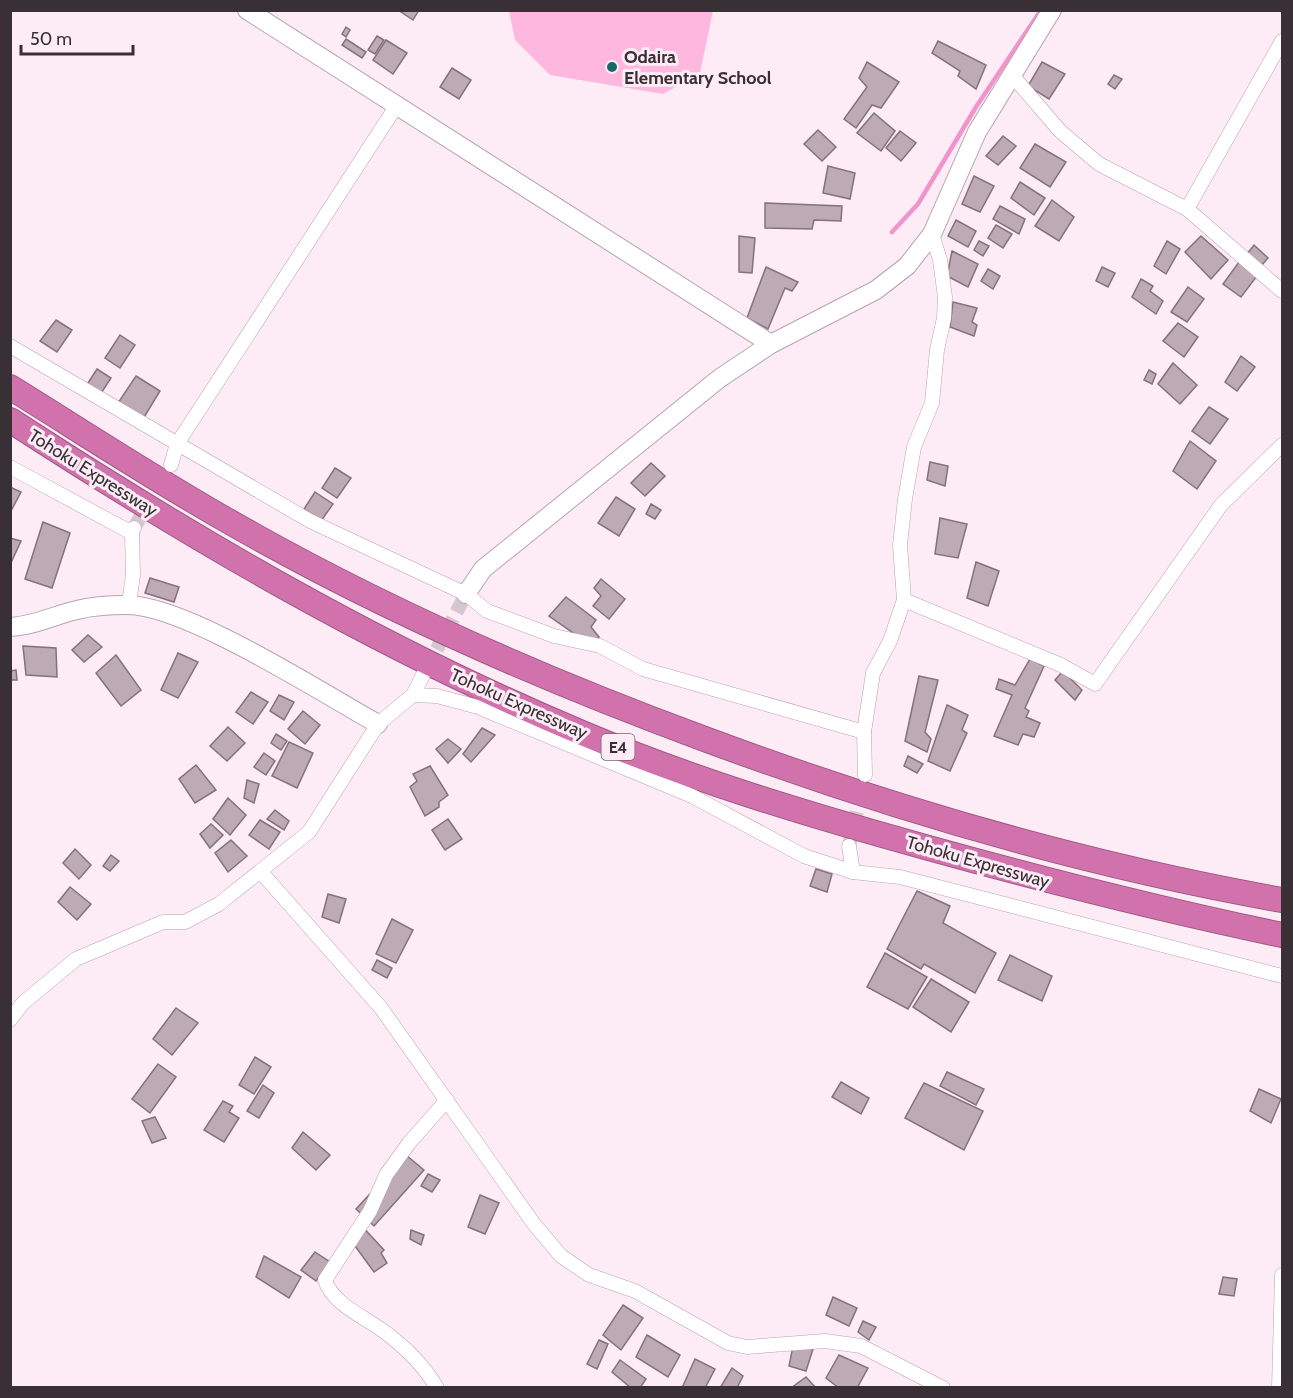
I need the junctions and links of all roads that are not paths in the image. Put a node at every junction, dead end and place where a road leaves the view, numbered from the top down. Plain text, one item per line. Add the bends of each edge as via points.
1 (247, 10) edge
2 (1052, 10) edge
3 (1282, 41) edge
4 (1011, 74) junction
5 (397, 105) junction
6 (1187, 209) junction
7 (932, 234) junction
8 (1282, 291) edge
9 (771, 344) junction
10 (10, 346) edge
11 (10, 387) edge
12 (10, 420) edge
13 (177, 444) junction
14 (1282, 445) edge
15 (171, 465) tunnel mouth
16 (10, 467) edge
17 (466, 594) junction
18 (904, 600) junction
19 (129, 604) junction
20 (10, 627) edge
21 (423, 675) tunnel mouth
22 (413, 695) junction
23 (378, 724) junction
24 (864, 732) junction
25 (865, 775) tunnel mouth
26 (849, 846) tunnel mouth
27 (260, 871) junction
28 (853, 872) junction
29 (1282, 900) edge
30 (1282, 935) edge
31 (1282, 976) edge
32 (10, 1020) edge
33 (447, 1100) junction
34 (1282, 1275) edge
35 (437, 1388) edge
36 (943, 1388) edge
37 (1279, 1388) edge

1 - 5 street
2 - 4 street
3 - 6 street
4 - 6 street via 1060,131 1100,164
4 - 7 street via 977,132
5 - 9 street
5 - 13 street
6 - 8 street
7 - 9 street via 889,282
7 - 18 street via 940,260 944,318 932,403 914,447 905,499 900,545
9 - 17 street via 720,378 483,569
10 - 13 street
11 - 29 highway, Tohoku Expressway / E4 via 233,524 472,645 611,704 785,768 958,824 1216,888
12 - 30 highway, Tohoku Expressway / E4 via 222,554 333,616 584,734 742,793 892,838 1068,886
13 - 15 street
13 - 17 street via 310,521
14 - 18 street via 1221,505 1095,684 1061,665
16 - 19 street via 133,530
17 - 24 street via 487,611 554,636 600,646 643,669
18 - 24 street via 890,641 873,673
19 - 20 street via 78,609 22,627
19 - 23 street via 170,614 200,627
21 - 22 street
22 - 23 street
22 - 28 street via 437,696 478,707 692,796 804,856
23 - 27 street via 309,832
24 - 25 street
26 - 28 street
27 - 32 street via 219,904 185,922 163,922 76,959 23,1003
27 - 33 street via 381,1008
28 - 31 street via 900,877
33 - 35 street via 387,1175 370,1211 325,1280 328,1292 413,1356
33 - 36 street via 534,1224 561,1256 589,1275 635,1291 728,1343 747,1347 825,1341 861,1346
34 - 37 street

